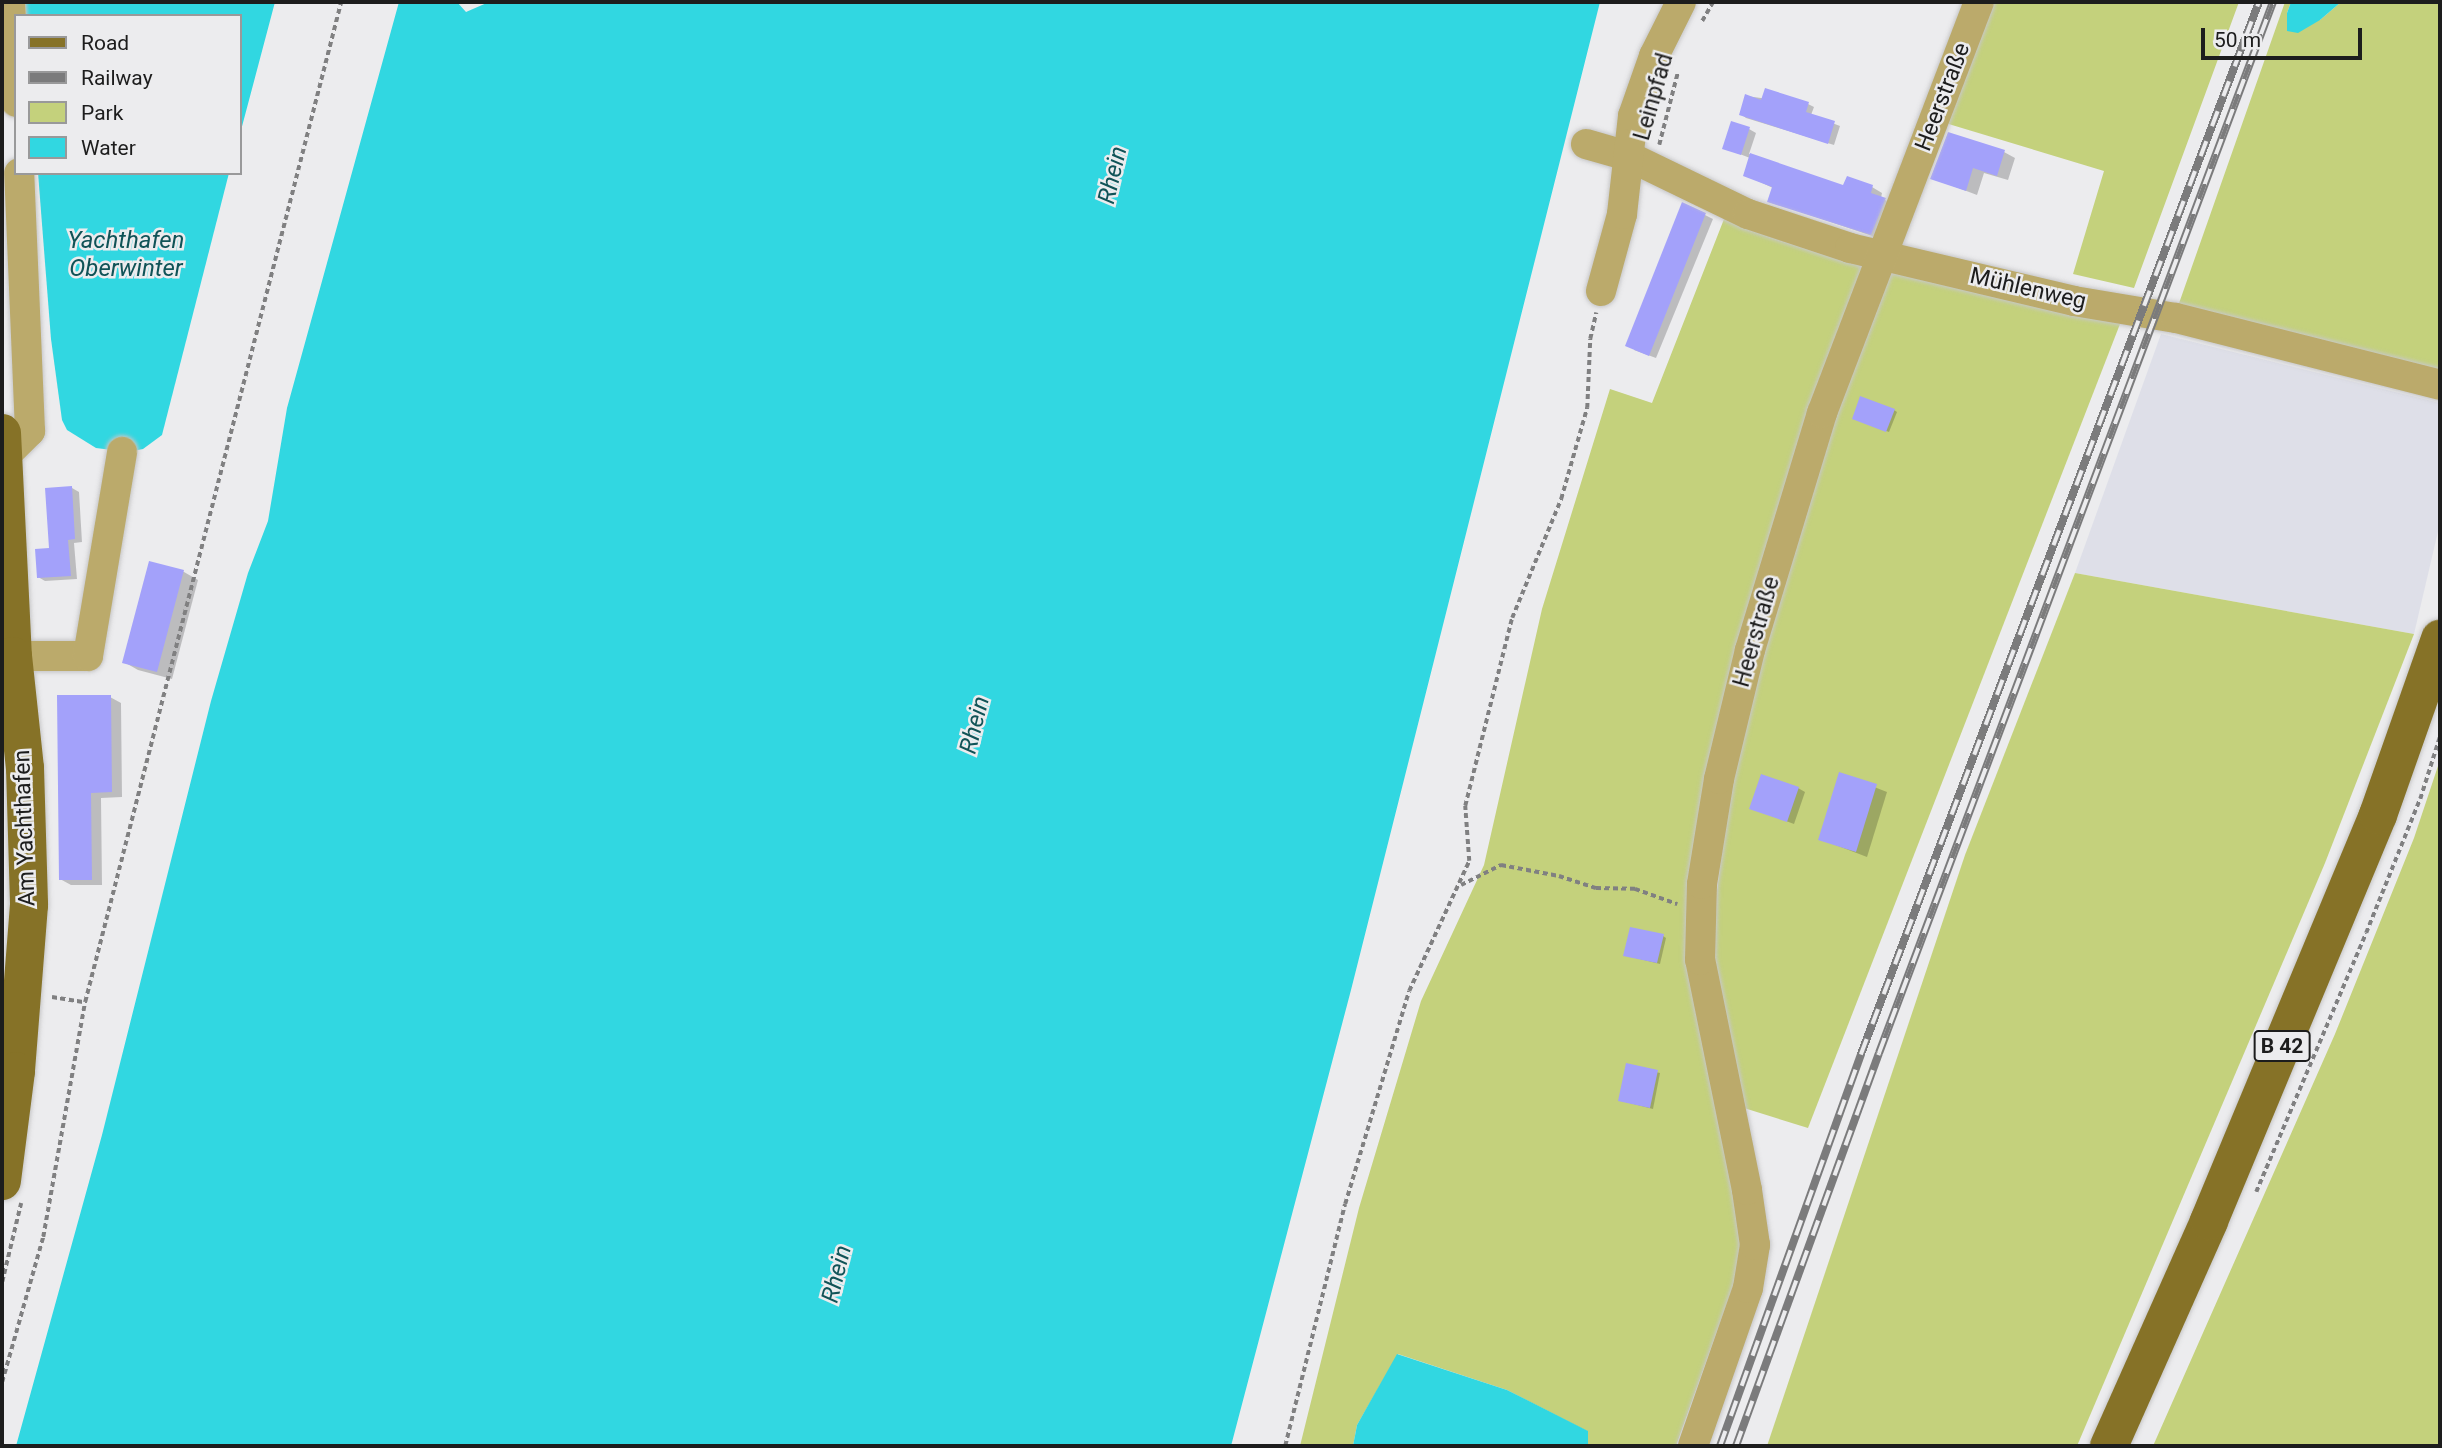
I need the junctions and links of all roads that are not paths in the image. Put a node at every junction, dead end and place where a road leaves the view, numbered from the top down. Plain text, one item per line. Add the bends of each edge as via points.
1 (10, 2) edge
2 (1681, 2) edge
3 (1979, 2) edge
4 (14, 69) edge
5 (1586, 144) dead end
6 (1639, 161) junction
7 (19, 175) edge
8 (1884, 255) junction
9 (1601, 290) road end
10 (2440, 385) edge
11 (3, 445) edge
12 (122, 452) dead end
13 (5, 511) edge
14 (2440, 639) edge
15 (8, 656) edge
16 (2, 1181) edge
17 (1693, 1446) edge
18 (2109, 1446) edge

1 - 4 lane
2 - 6 lane via 1637,104
3 - 8 lane, Heerstraße
5 - 6 lane, Mühlenweg
6 - 8 lane, Mühlenweg via 1748,214
6 - 9 lane via 1628,178
7 - 11 lane via 30,431
8 - 10 lane, Mühlenweg via 2074,301 2176,318
8 - 17 lane, Heerstraße via 1822,413 1750,650 1719,779 1700,909 1700,960 1748,1190 1755,1245 1748,1288
11 - 13 main road, Am Yachthafen
12 - 15 lane via 88,656
13 - 15 main road, Am Yachthafen
14 - 18 main road, B 42 via 2373,827 2209,1221
15 - 16 main road, Am Yachthafen via 24,768 29,905

